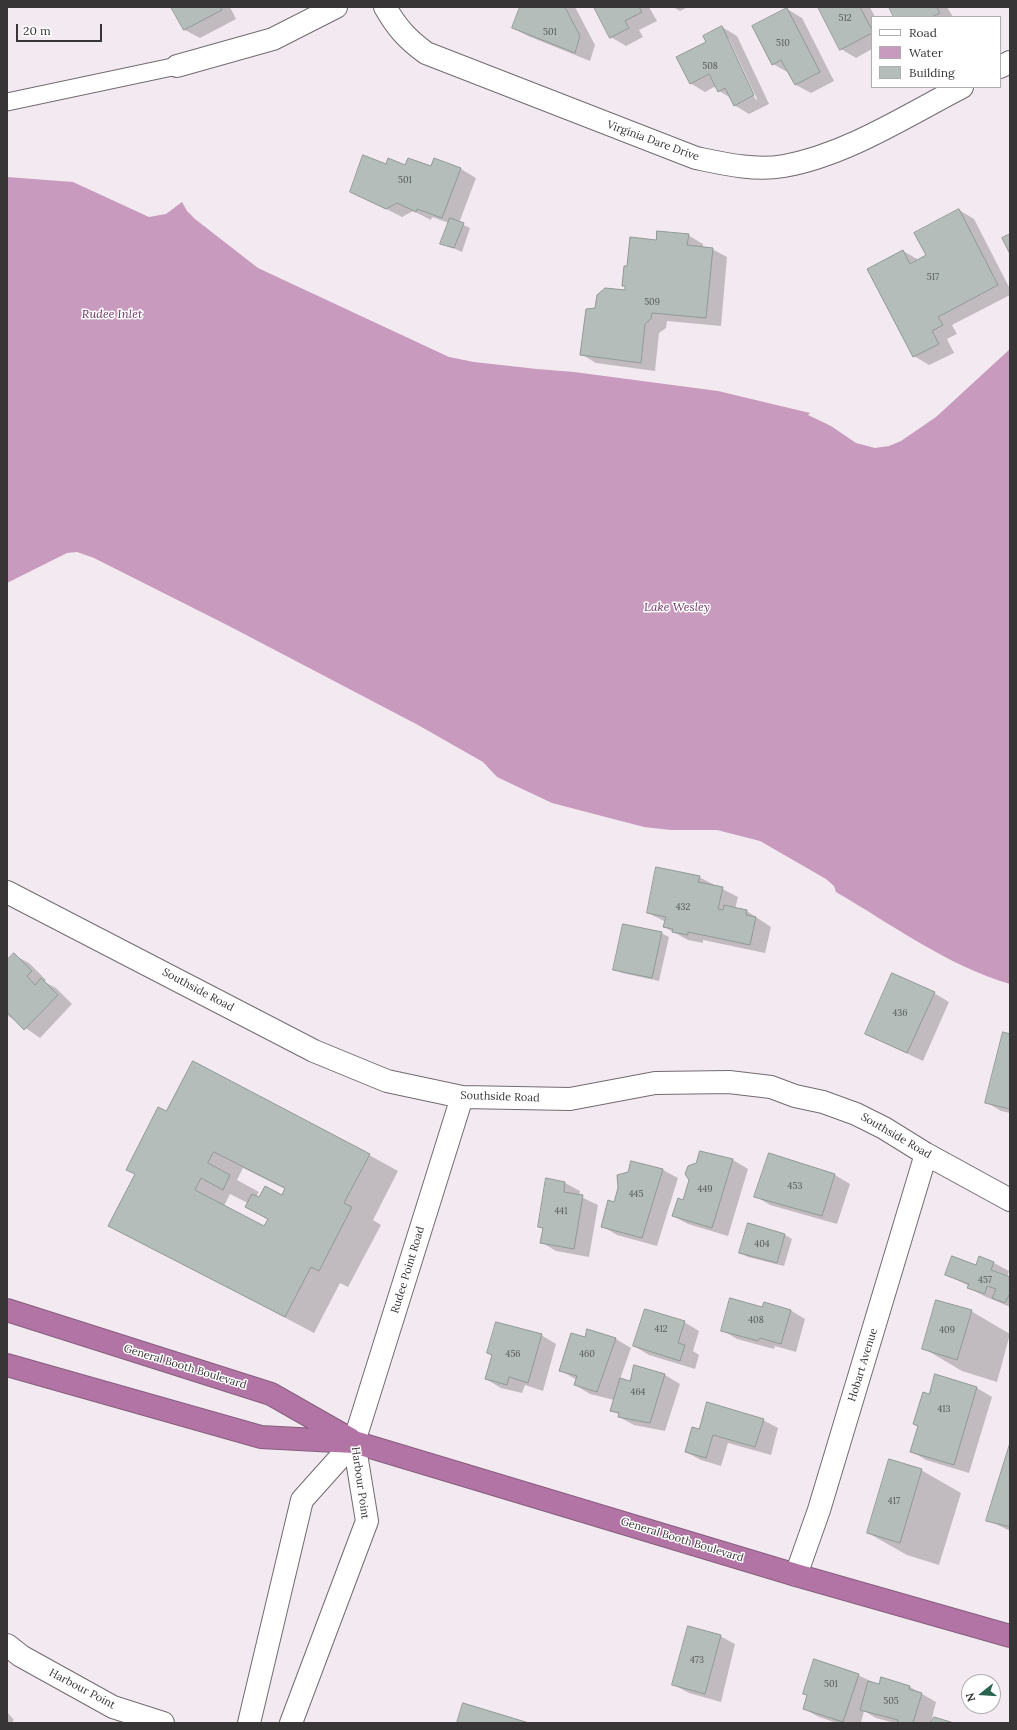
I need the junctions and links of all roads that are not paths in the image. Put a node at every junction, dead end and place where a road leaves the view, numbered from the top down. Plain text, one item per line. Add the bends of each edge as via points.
1 (336, 7) edge
2 (385, 7) edge
3 (1010, 62) edge
4 (177, 66) joint
5 (1001, 66) edge
6 (960, 88) edge
7 (7, 102) edge
8 (7, 892) edge
9 (462, 1097) junction
10 (926, 1154) junction
11 (1010, 1200) edge
12 (7, 1310) edge
13 (7, 1365) edge
14 (354, 1442) junction
15 (796, 1575) junction
16 (1010, 1636) edge
17 (7, 1645) edge
18 (163, 1723) edge
19 (249, 1723) edge
20 (291, 1723) edge

1 - 4 street via 273,39
2 - 6 street, Virginia Dare Drive via 407,39 426,53 696,158 742,167 783,166 821,157
3 - 5 street
4 - 7 lane
8 - 9 street, Southside Road via 314,1051 387,1080
9 - 10 street, Southside Road via 570,1099 655,1083 729,1082 771,1087 856,1114
9 - 14 street, Rudee Point Road
10 - 11 street, Southside Road
10 - 15 street, Hobart Avenue via 819,1510
12 - 14 highway, General Booth Boulevard via 271,1394
13 - 14 highway, General Booth Boulevard via 261,1437
14 - 15 highway, General Booth Boulevard
14 - 19 street, Harbour Point via 302,1500
14 - 20 street, Harbour Point via 367,1520
15 - 16 highway, General Booth Boulevard
17 - 18 street, Harbour Point via 21,1656 113,1707

